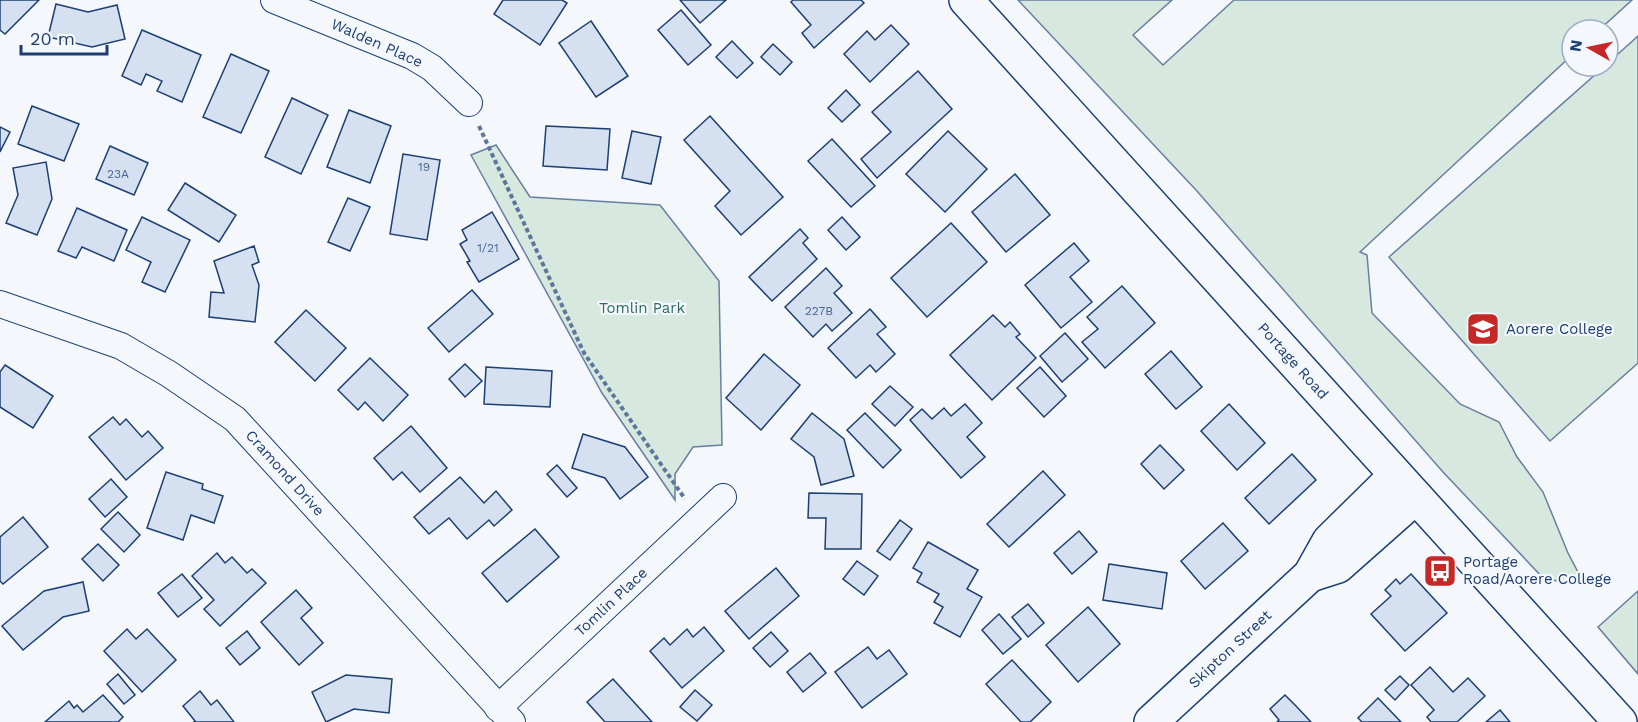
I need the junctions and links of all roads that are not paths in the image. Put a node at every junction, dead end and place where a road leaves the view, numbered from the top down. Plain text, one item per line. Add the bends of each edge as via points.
1 (274, 0) edge
2 (966, 0) edge
3 (469, 103) road end
4 (0, 303) edge
5 (1406, 486) junction
6 (723, 497) dead end
7 (505, 715) edge
8 (1151, 722) edge
9 (1620, 722) edge

1 - 3 street, Walden Place via 412,56 432,68
2 - 5 main road, Portage Road
4 - 7 street, Cramond Drive via 121,346 235,419
5 - 8 main road, Skipton Street via 1338,566 1310,575
5 - 9 main road, Portage Road
6 - 7 street, Tomlin Place

